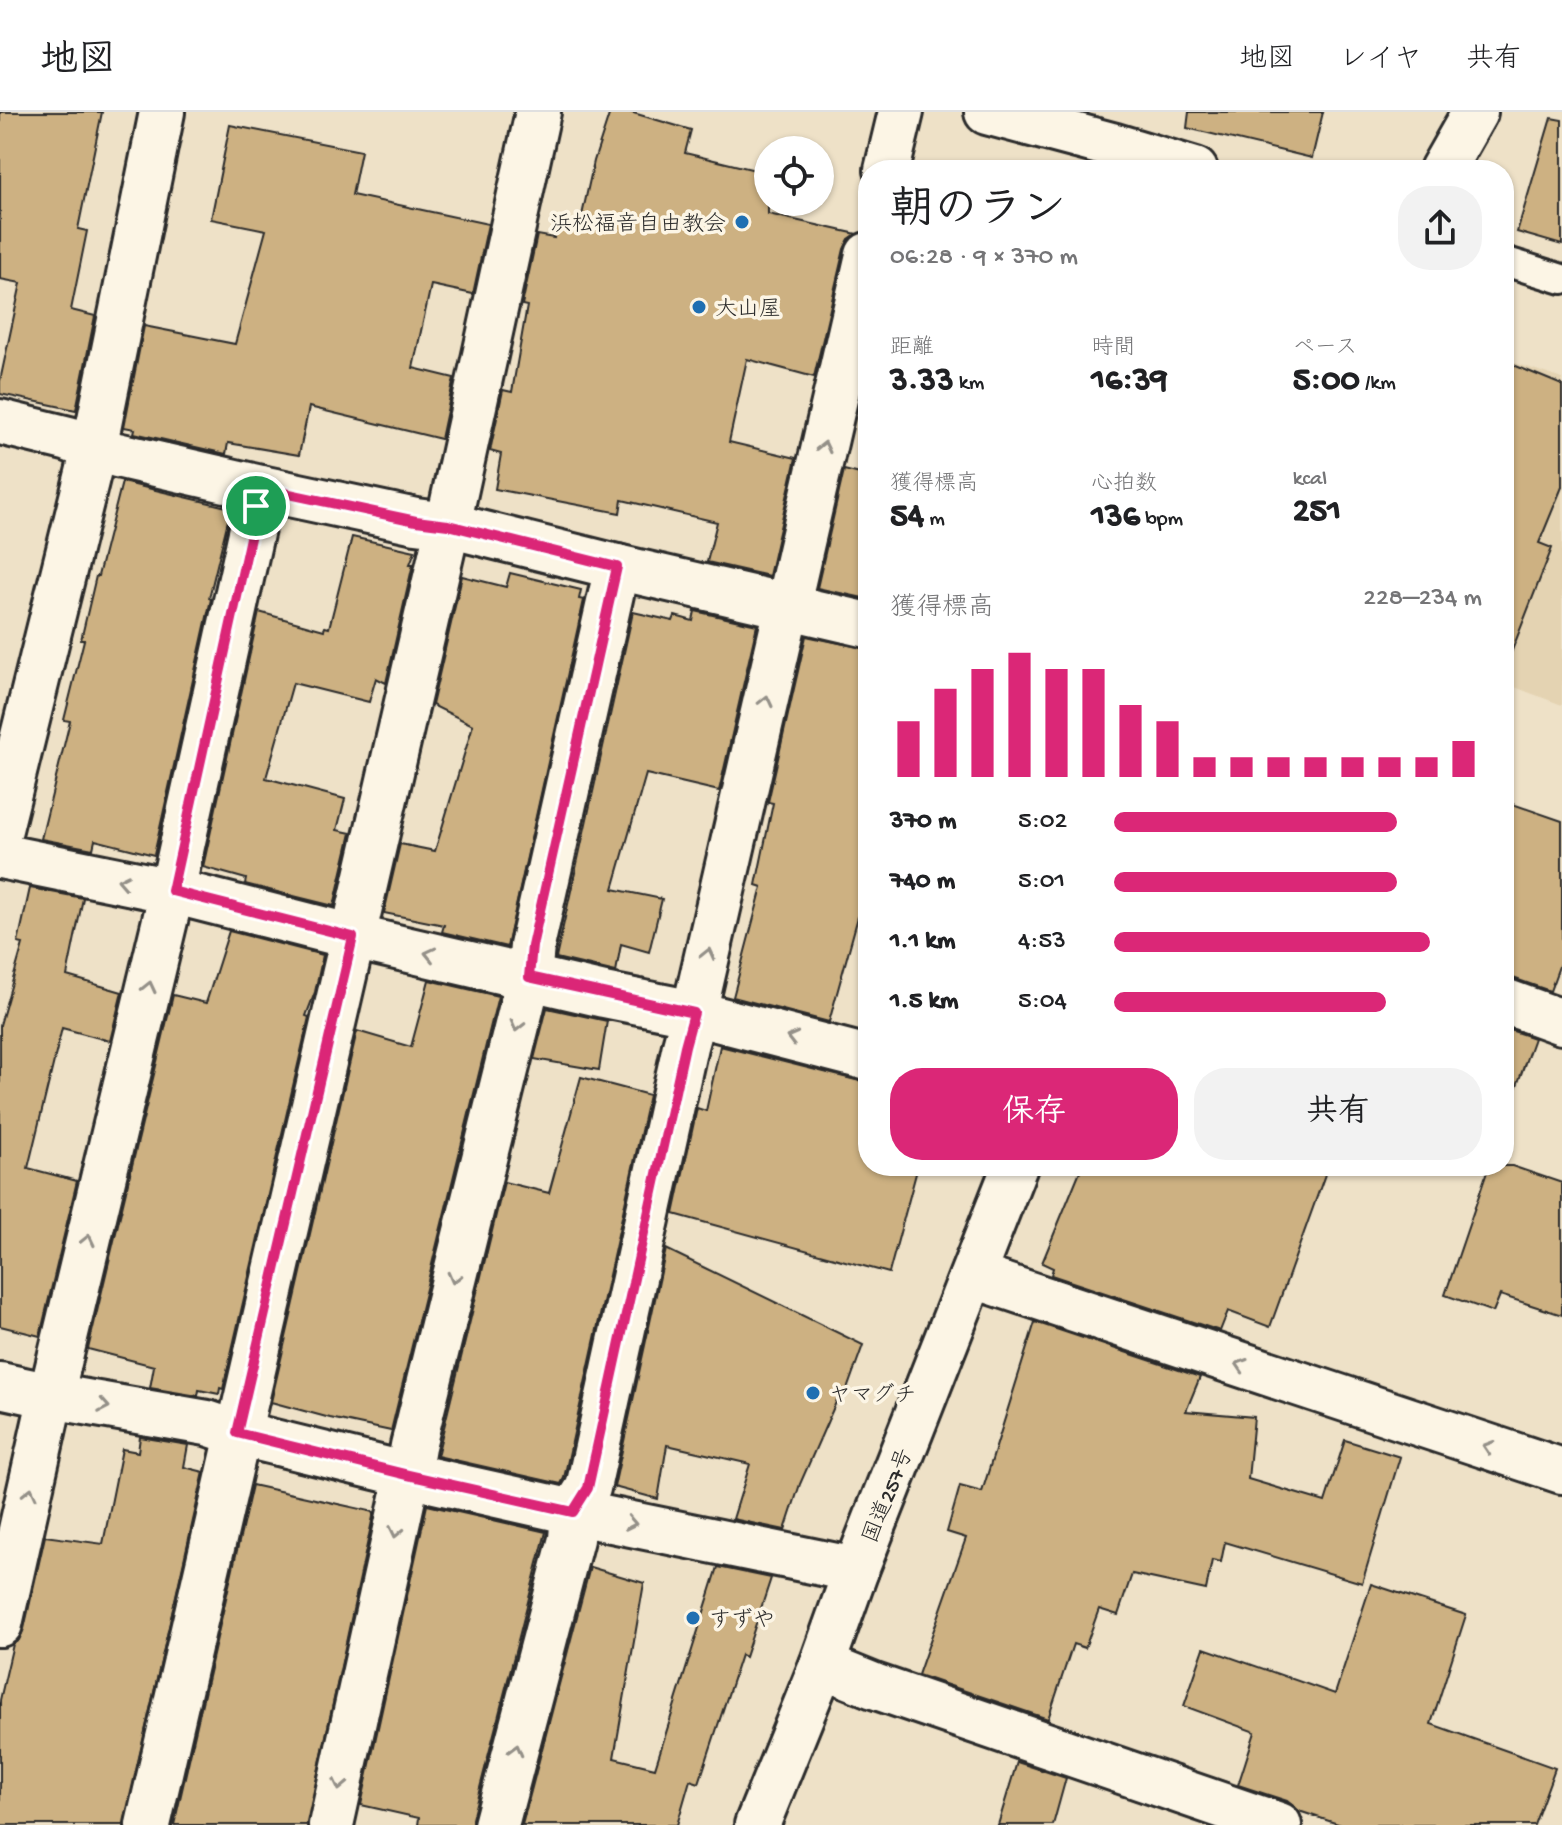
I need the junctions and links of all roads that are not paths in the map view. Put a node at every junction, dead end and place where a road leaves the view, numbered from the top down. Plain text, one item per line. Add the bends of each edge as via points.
1 (162, 112) edge
2 (538, 112) edge
3 (901, 112) edge
4 (987, 112) edge
5 (1475, 112) edge
6 (889, 160) edge
7 (1162, 160) edge
8 (1448, 160) edge
9 (1514, 264) edge
10 (1562, 279) edge
11 (858, 299) edge
12 (0, 422) edge
13 (94, 449) junction
14 (261, 488) junction
15 (448, 525) junction
16 (617, 567) junction
17 (788, 606) junction
18 (858, 623) edge
19 (0, 829) edge
20 (0, 856) edge
21 (172, 891) junction
22 (353, 937) junction
23 (529, 977) junction
24 (1514, 1005) edge
25 (694, 1013) junction
26 (1562, 1022) edge
27 (858, 1055) edge
28 (1011, 1176) edge
29 (974, 1274) junction
30 (0, 1385) edge
31 (51, 1396) junction
32 (237, 1433) junction
33 (1562, 1471) edge
34 (408, 1475) junction
35 (573, 1512) junction
36 (856, 1570) junction
37 (0, 1624) edge
38 (822, 1665) junction
39 (148, 1825) edge
40 (331, 1825) edge
41 (496, 1825) edge
42 (757, 1825) edge
43 (1279, 1825) edge

1 - 13 main road
2 - 15 main road
3 - 6 main road
4 - 7 main road
5 - 8 main road
9 - 10 lane
17 -> 11 main road
12 - 13 main road
13 - 14 main road
13 - 19 main road
14 - 15 main road
14 - 21 main road
15 - 16 main road
15 - 22 main road
16 - 17 main road
16 - 23 main road
17 - 18 main road
25 -> 17 main road
21 -> 20 main road
21 - 22 main road
31 -> 21 main road
23 -> 22 main road
22 - 32 main road
23 - 25 main road
23 -> 34 main road
24 - 26 main road
27 -> 25 main road
25 - 35 main road via 588,1488
28 - 29 main road, 国道257号
33 -> 29 main road
29 - 36 main road, 国道257号
30 - 31 main road
31 -> 32 main road
37 -> 31 main road
32 - 34 main road
32 - 39 main road
34 - 35 main road
34 -> 40 main road
35 -> 36 main road
41 -> 35 main road via 571,1539
36 - 38 main road, 国道257号
38 - 42 main road, 国道257号
38 - 43 main road

